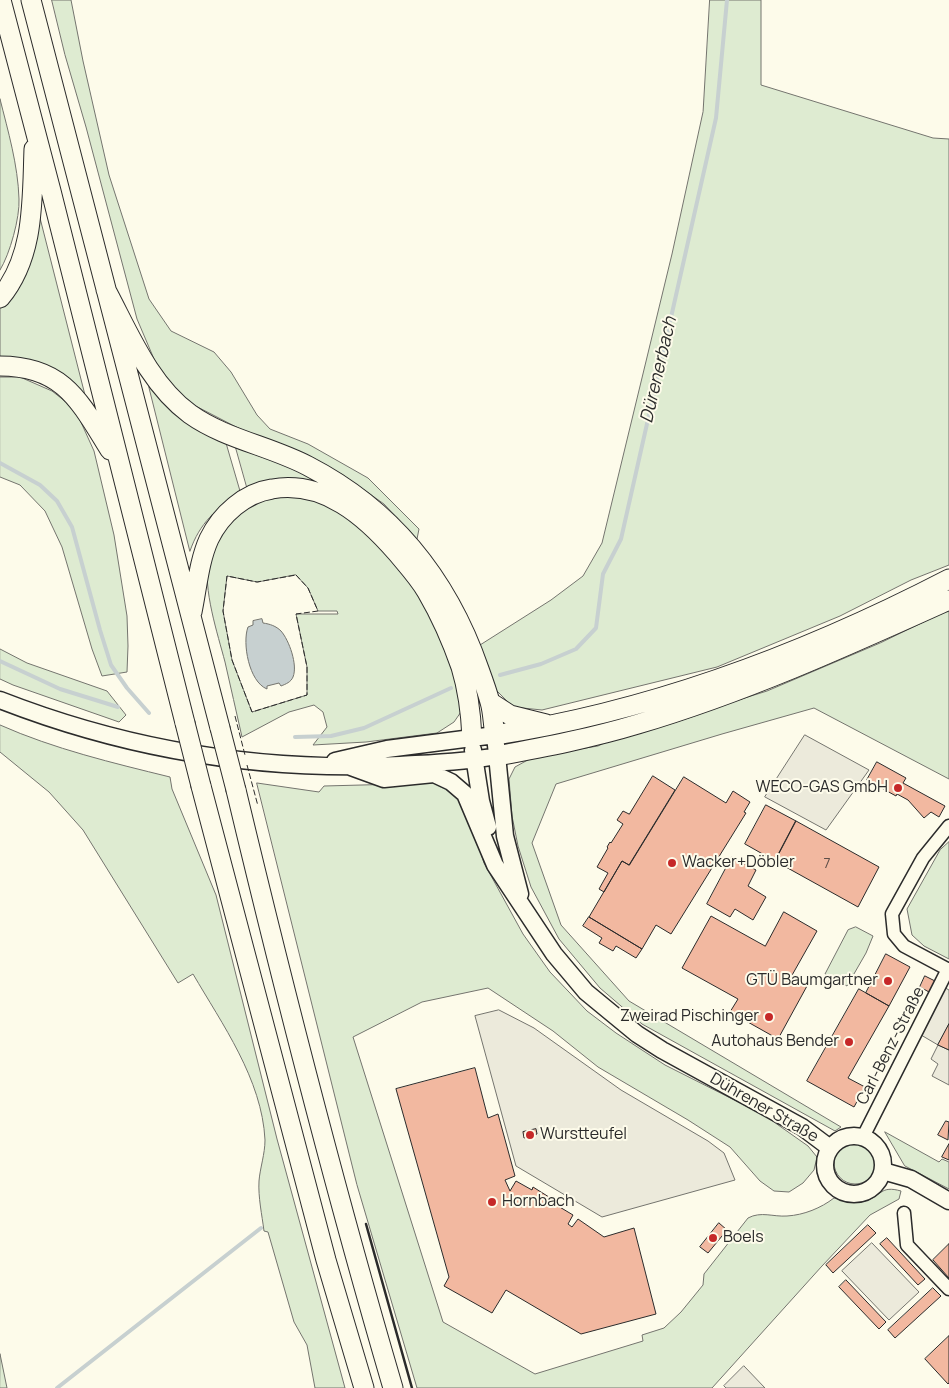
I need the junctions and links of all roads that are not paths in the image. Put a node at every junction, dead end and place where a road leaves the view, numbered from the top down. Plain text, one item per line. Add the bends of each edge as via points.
1 (1, 0) edge
2 (32, 0) edge
3 (34, 130) junction
4 (106, 290) junction
5 (0, 298) edge
6 (0, 366) edge
7 (120, 469) junction
8 (949, 579) edge
9 (949, 600) edge
10 (191, 618) junction
11 (0, 700) edge
12 (490, 702) junction
13 (552, 726) junction
14 (495, 735) junction
15 (472, 738) junction
16 (497, 756) junction
17 (474, 760) junction
18 (311, 766) junction
19 (351, 767) junction
20 (949, 826) edge
21 (513, 890) junction
22 (522, 905) junction
23 (948, 969) edge
24 (862, 1137) junction
25 (830, 1148) junction
26 (883, 1170) junction
27 (949, 1201) edge
28 (904, 1213) dead end
29 (949, 1290) edge
30 (364, 1388) edge
31 (393, 1388) edge

1 - 3 highway
2 - 4 highway
3 - 5 highway via 29,236 24,254
3 - 7 highway
4 - 10 highway
4 - 12 highway via 155,378 190,414 229,434 308,465 371,507 397,531 437,580 456,611
6 - 7 highway via 39,371 62,384 82,405
7 - 30 highway, bridge via 326,1260
8 - 13 highway via 820,640 702,684
9 - 16 highway via 781,675 699,704 577,740
10 - 15 highway via 209,540 217,526 246,498 268,489 285,487 307,488 329,496 368,522 426,590 442,619 461,669
10 - 31 highway, bridge via 325,1145
11 - 18 main road via 86,730 136,743 213,757
12 - 13 highway via 510,715
12 - 14 highway
13 - 14 highway
14 - 15 main road
14 - 16 main road
15 - 17 main road
15 - 18 main road via 386,749
16 - 17 main road
16 - 22 main road via 505,836
17 - 19 main road
17 - 21 main road via 481,801 494,845
18 - 19 main road
19 - 21 main road via 384,779 434,774 451,782 465,794 495,865
20 - 23 street, Carl-Benz-Straße via 923,858 892,914 894,934 904,946
21 - 22 main road, Dührener Straße
22 - 25 main road, Dührener Straße via 554,954 586,992 637,1034 802,1127
23 - 24 street, Carl-Benz-Straße
24 - 25 main road via 844,1137
24 - 26 main road via 876,1146
25 - 26 main road via 824,1166 826,1175 835,1188 844,1193 859,1194 873,1188
26 - 27 main road via 911,1179
28 - 29 street via 907,1245

